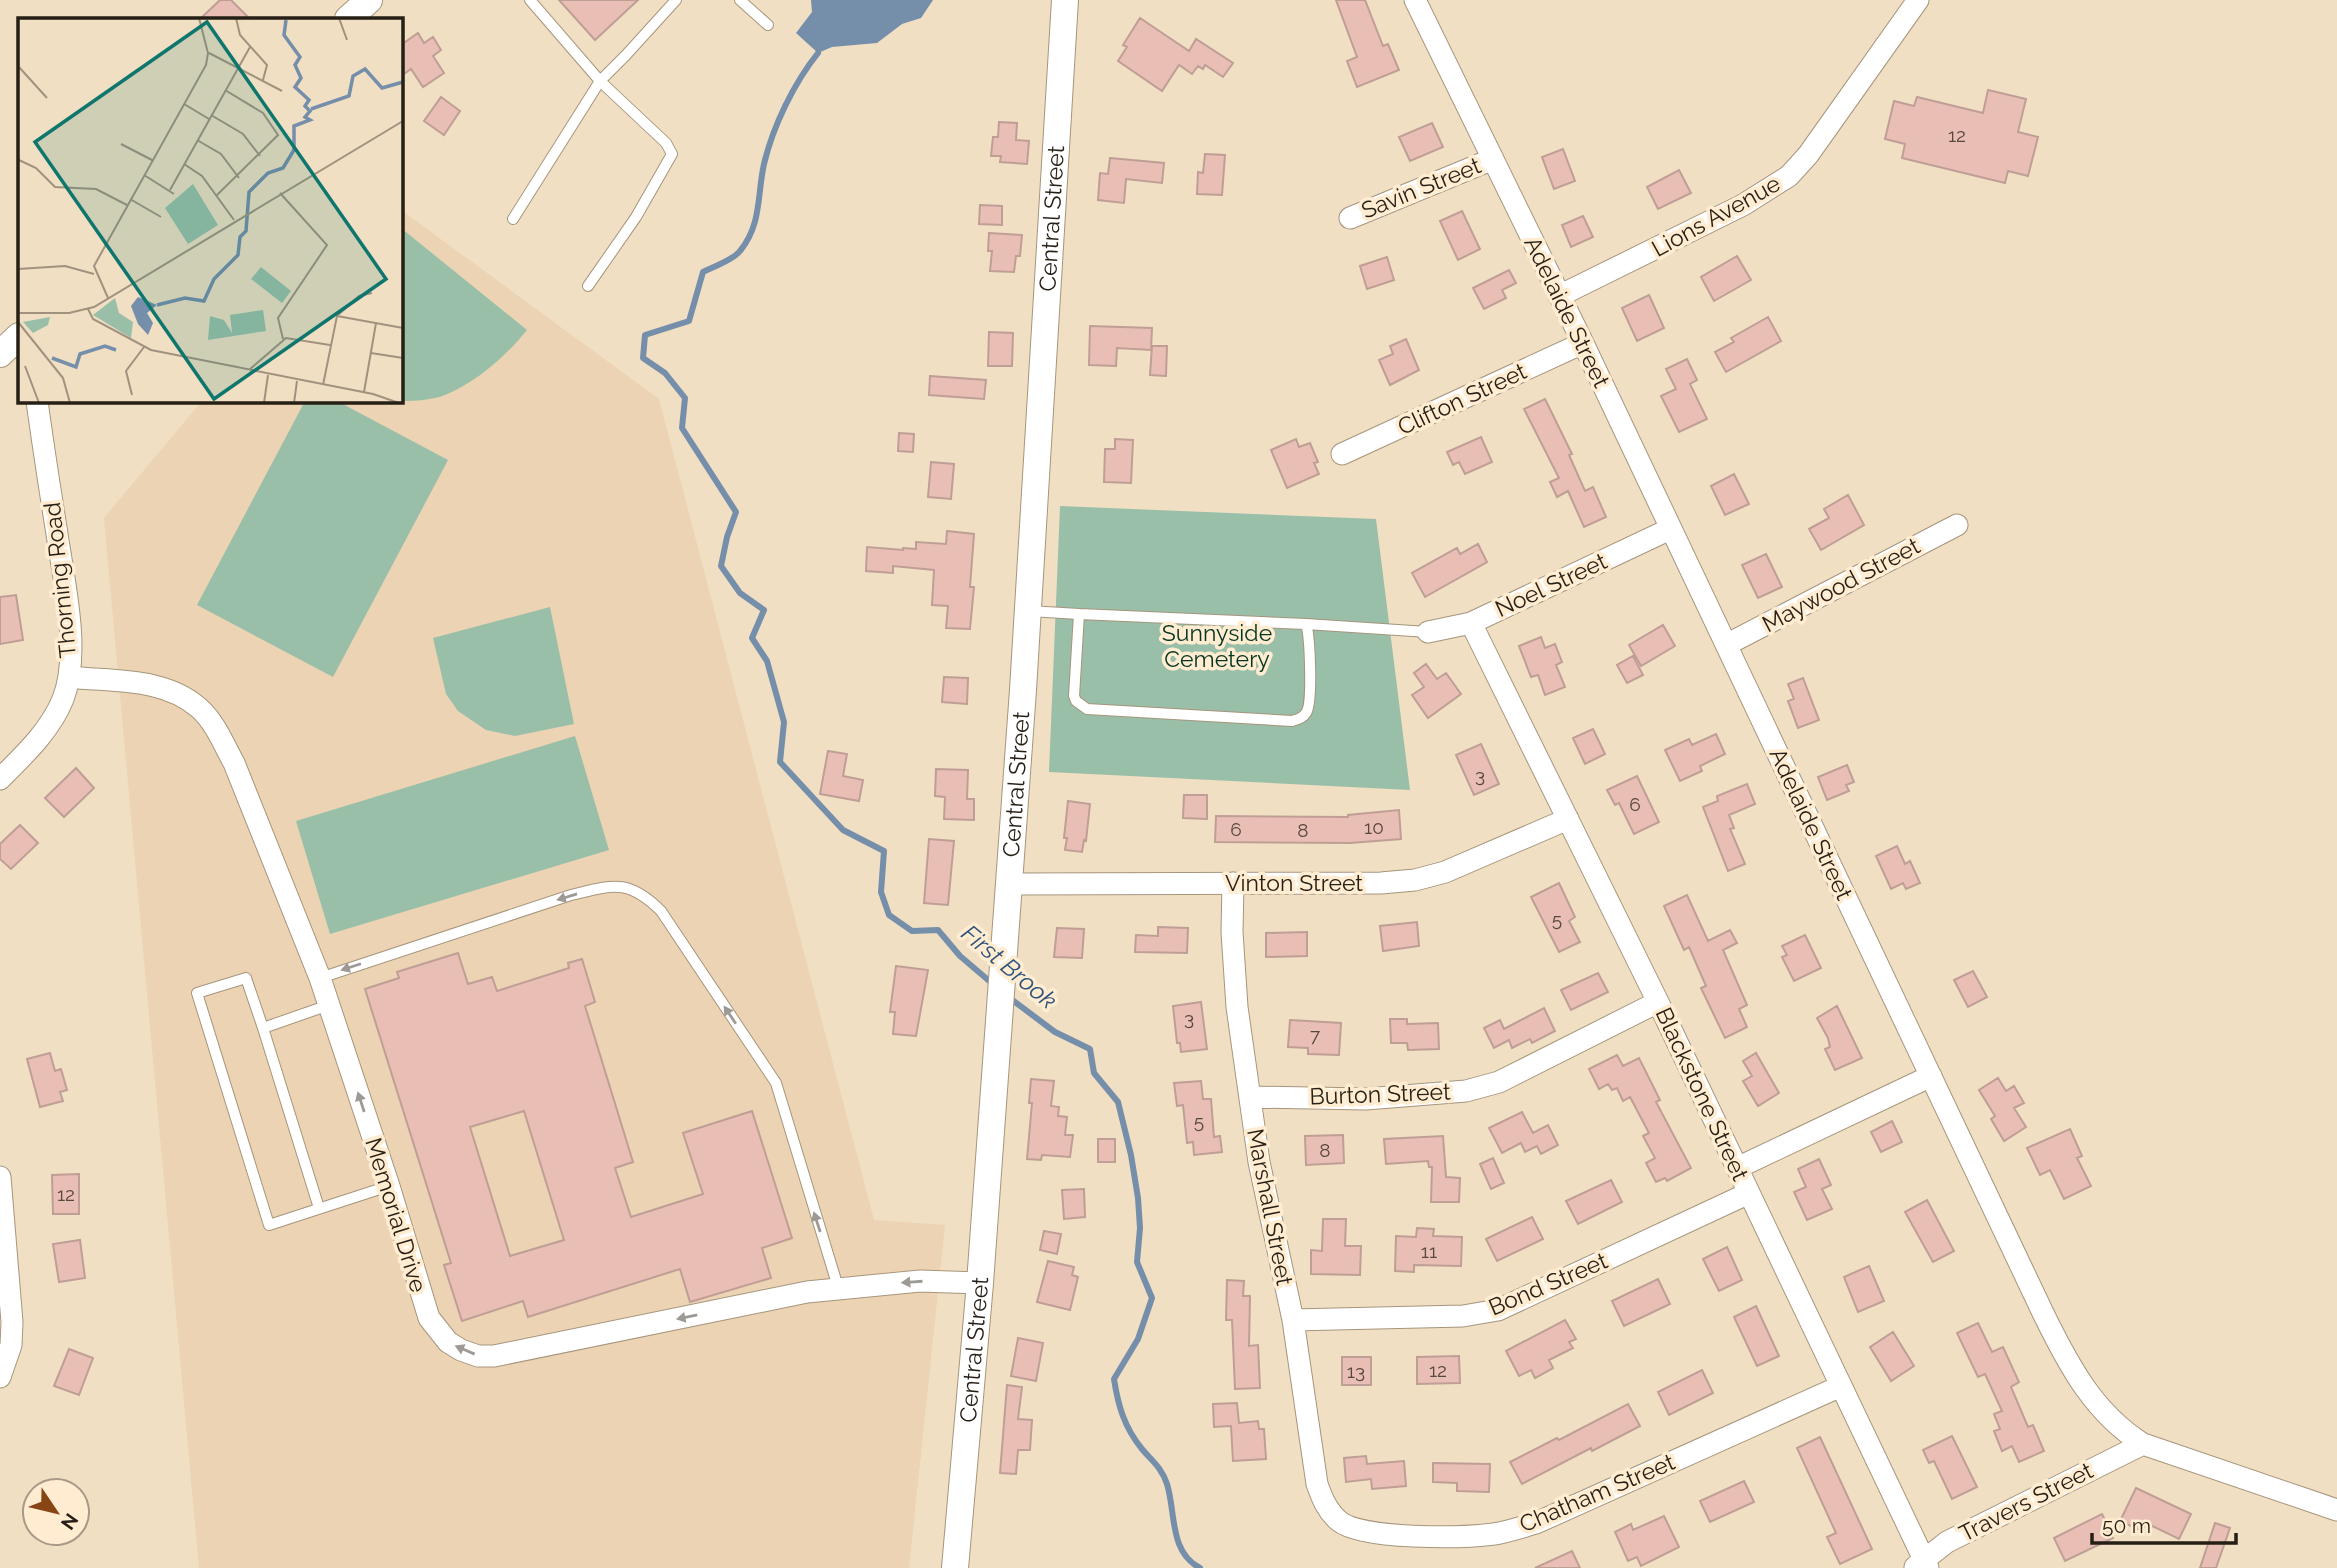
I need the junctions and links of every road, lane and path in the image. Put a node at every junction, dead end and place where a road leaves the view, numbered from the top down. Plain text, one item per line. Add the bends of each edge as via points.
1 (369, 0) edge
2 (530, 0) edge
3 (676, 0) edge
4 (740, 0) edge
5 (1065, 0) edge
6 (1415, 0) edge
7 (1918, 0) edge
8 (349, 18) edge
9 (768, 25) dead end
10 (600, 81) junction
11 (1493, 159) junction
12 (1350, 218) dead end
13 (513, 219) dead end
14 (588, 286) dead end
15 (1559, 296) junction
16 (18, 337) edge
17 (1583, 343) junction
18 (0, 354) edge
19 (37, 402) edge
20 (1342, 454) dead end
21 (1957, 525) dead end
22 (1670, 529) junction
23 (1028, 611) junction
24 (1079, 614) junction
25 (1471, 623) junction
26 (1306, 624) junction
27 (1429, 632) joint
28 (1726, 645) junction
29 (69, 677) junction
30 (0, 779) edge
31 (1568, 819) junction
32 (1233, 883) junction
33 (1008, 884) junction
34 (320, 978) junction
35 (1658, 1002) junction
36 (329, 1005) junction
37 (263, 1028) junction
38 (1931, 1076) junction
39 (1250, 1097) junction
40 (1737, 1168) junction
41 (0, 1177) edge
42 (389, 1186) junction
43 (1749, 1194) junction
44 (319, 1209) junction
45 (980, 1283) junction
46 (838, 1287) junction
47 (1293, 1321) junction
48 (0, 1377) edge
49 (1841, 1386) junction
50 (2143, 1444) junction
51 (2337, 1510) edge
52 (1340, 1522) joint
53 (1922, 1565) edge
54 (955, 1568) edge

1 - 8 street
2 - 10 lane
3 - 10 lane
4 - 9 lane
5 - 23 street, Central Street
6 - 11 street, Adelaide Street
7 - 15 street, Lions Avenue via 1808,155 1788,176 1743,205
10 - 13 lane
10 - 14 lane via 672,153 636,217
11 - 12 street, Savin Street
11 - 15 street, Adelaide Street
15 - 17 street, Adelaide Street
16 - 18 street
17 - 20 street, Clifton Street
17 - 22 street, Adelaide Street
19 - 29 street, Thorning Road via 65,587
21 - 28 street, Maywood Street
22 - 25 street, Noel Street
22 - 28 street, Adelaide Street
23 - 24 lane
23 - 33 street, Central Street
24 - 26 lane
24 - 26 lane via 1074,696 1081,706 1292,721 1300,719 1309,707 1310,636
25 - 27 street, Noel Street
25 - 31 street, Blackstone Street
26 - 27 lane
28 - 38 street, Adelaide Street
29 - 30 street, Thorning Road via 52,721
29 - 34 street, Memorial Drive via 151,685 200,709 234,763
31 - 32 street, Vinton Street via 1445,872 1415,880
31 - 35 street, Blackstone Street
32 - 33 street, Vinton Street
32 - 39 street, Marshall Street via 1237,1007
33 - 45 street, Central Street
34 - 36 street, Memorial Drive
46 -> 34 lane via 776,1083 661,911 634,889 603,887 571,895
35 - 39 street, Burton Street via 1499,1082 1466,1091 1366,1099
35 - 40 street, Blackstone Street
36 - 37 lane
42 -> 36 street, Memorial Drive
37 - 44 lane
37 - 44 lane via 246,978 197,993 269,1225
38 - 40 street
38 - 50 street, Adelaide Street via 2062,1350 2105,1415
39 - 47 street, Marshall Street
40 - 43 street, Blackstone Street
41 - 48 street via 12,1322 11,1345
42 - 44 lane
46 -> 42 street, Memorial Drive via 478,1356 448,1342 429,1318
43 - 47 street, Bond Street via 1498,1310 1463,1316
43 - 49 street, Blackstone Street
45 -> 46 street, Memorial Drive via 920,1281
45 - 54 street, Central Street
47 - 52 street, Marshall Street via 1317,1484 1325,1505
49 - 52 street, Chatham Street via 1536,1523 1493,1534 1449,1536 1383,1534
49 - 53 street, Blackstone Street
50 - 51 street, Adelaide Street
50 - 53 street, Travers Street via 1947,1542

